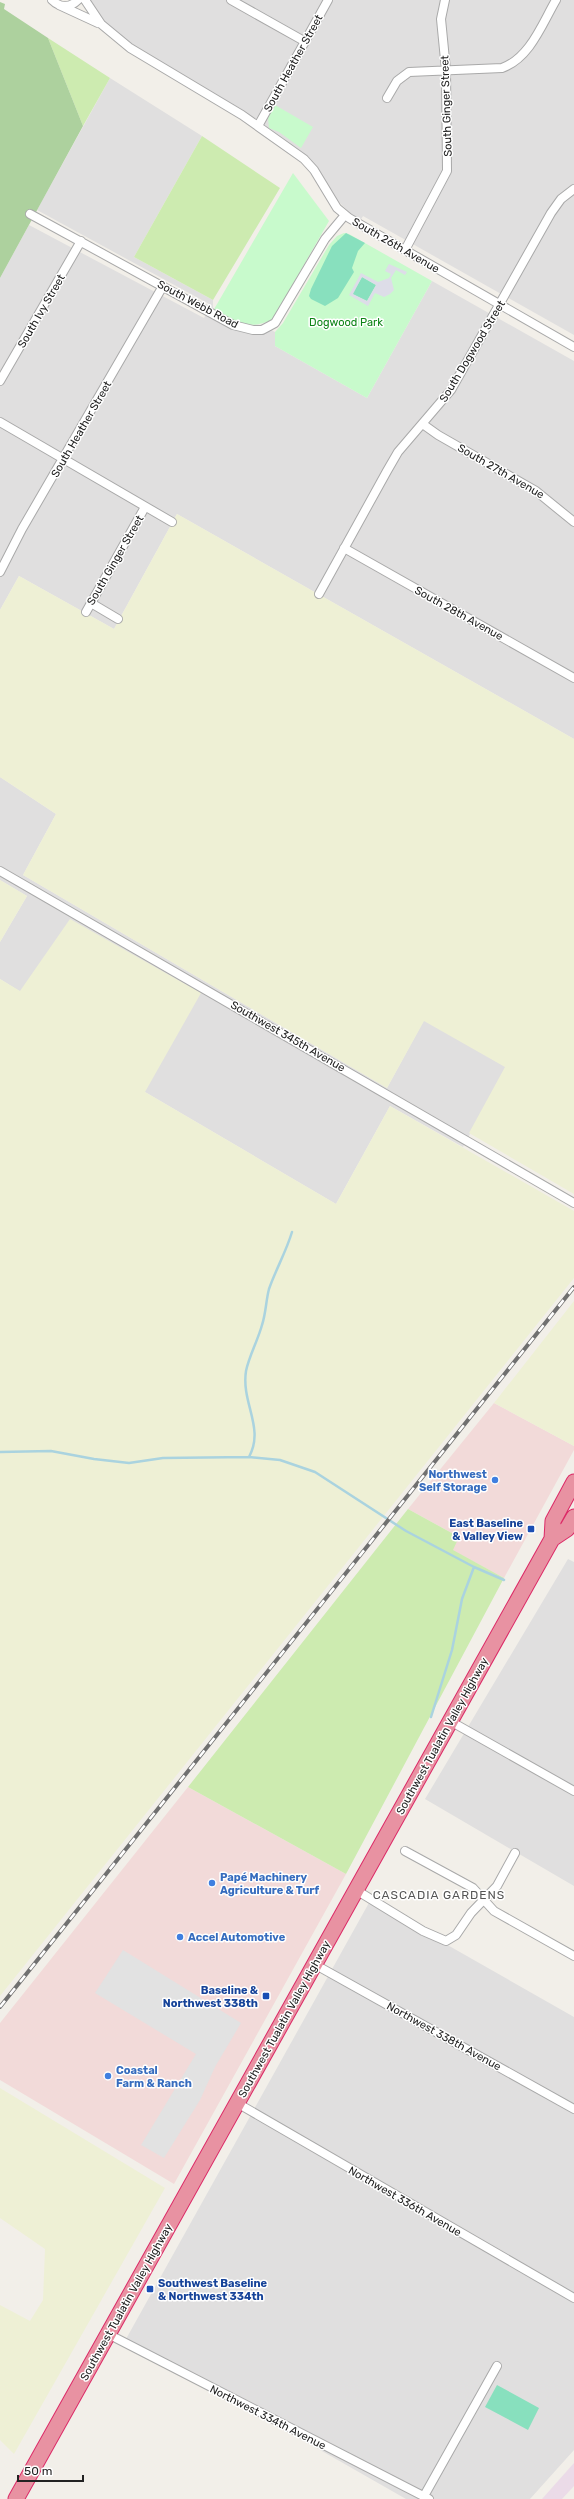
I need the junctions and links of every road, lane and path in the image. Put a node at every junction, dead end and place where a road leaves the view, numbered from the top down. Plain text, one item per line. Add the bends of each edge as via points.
1 (78, 0) edge
2 (85, 0) edge
3 (231, 0) edge
4 (328, 0) edge
5 (445, 0) edge
6 (556, 0) edge
7 (56, 2) edge
8 (100, 24) junction
9 (304, 41) junction
10 (446, 70) junction
11 (387, 98) dead end
12 (258, 126) junction
13 (574, 189) edge
14 (30, 214) dead end
15 (345, 215) junction
16 (81, 242) junction
17 (405, 250) junction
18 (163, 286) junction
19 (499, 305) junction
20 (574, 347) edge
21 (0, 381) edge
22 (0, 422) edge
23 (424, 424) junction
24 (63, 459) junction
25 (145, 507) junction
26 (172, 522) dead end
27 (574, 522) edge
28 (344, 548) junction
29 (0, 572) edge
30 (319, 594) dead end
31 (91, 603) junction
32 (86, 612) dead end
33 (118, 619) dead end
34 (574, 678) edge
35 (0, 871) edge
36 (574, 1203) edge
37 (574, 1482) edge
38 (574, 1517) edge
39 (552, 1539) junction
40 (450, 1721) junction
41 (574, 1791) edge
42 (405, 1850) dead end
43 (515, 1853) dead end
44 (356, 1890) junction
45 (482, 1900) junction
46 (574, 1956) edge
47 (314, 1964) junction
48 (237, 2103) junction
49 (574, 2109) edge
50 (574, 2298) edge
51 (108, 2334) junction
52 (497, 2366) dead end
53 (426, 2498) edge
54 (16, 2499) edge

1 - 7 street via 68,6
2 - 8 street, South 26th Avenue
3 - 9 street
4 - 9 street, South Heather Street
5 - 10 street, South Ginger Street via 441,19
6 - 10 street via 524,55 513,64 502,68
7 - 8 street, South 26th Avenue
8 - 12 street, South 26th Avenue via 150,62
9 - 12 street, South Heather Street via 300,53
10 - 11 street via 409,72 397,81
10 - 17 street, South Ginger Street via 447,171
12 - 15 street, South 26th Avenue via 308,163
13 - 19 street, South Dogwood Street via 556,205
14 - 16 street, South Webb Road
15 - 17 street, South 26th Avenue
15 - 18 street, South Webb Road via 325,238 280,317 262,330 232,325
16 - 18 street, South Webb Road
16 - 21 street, South Ivy Street
17 - 19 street, South 26th Avenue
18 - 24 street, South Heather Street
19 - 20 street, South 26th Avenue
19 - 23 street, South Dogwood Street via 451,390
22 - 24 street
23 - 27 street, South 27th Avenue via 438,435 536,491
23 - 28 street, South Dogwood Street via 398,452
24 - 25 street
24 - 29 street, South Heather Street
25 - 26 street
25 - 31 street, South Ginger Street
28 - 30 street, South Dogwood Street
28 - 34 street, South 28th Avenue
31 - 32 street, South Ginger Street
31 - 33 street
35 - 36 street, Southwest 345th Avenue
37 - 39 highway via 553,1521
38 - 39 highway via 567,1529
39 - 40 highway, Southwest Tualatin Valley Highway
40 - 41 street
40 - 44 highway, Southwest Tualatin Valley Highway
42 - 45 street via 473,1888
43 - 45 street via 497,1886
44 - 45 street via 423,1931 446,1941 456,1936
44 - 47 highway, Southwest Tualatin Valley Highway
45 - 46 street via 494,1911
47 - 48 highway, Southwest Tualatin Valley Highway
47 - 49 street, Northwest 338th Avenue
48 - 50 street, Northwest 336th Avenue
48 - 51 highway, Southwest Tualatin Valley Highway
51 - 53 street, Northwest 334th Avenue
51 - 54 highway, Southwest Tualatin Valley Highway
52 - 53 street

